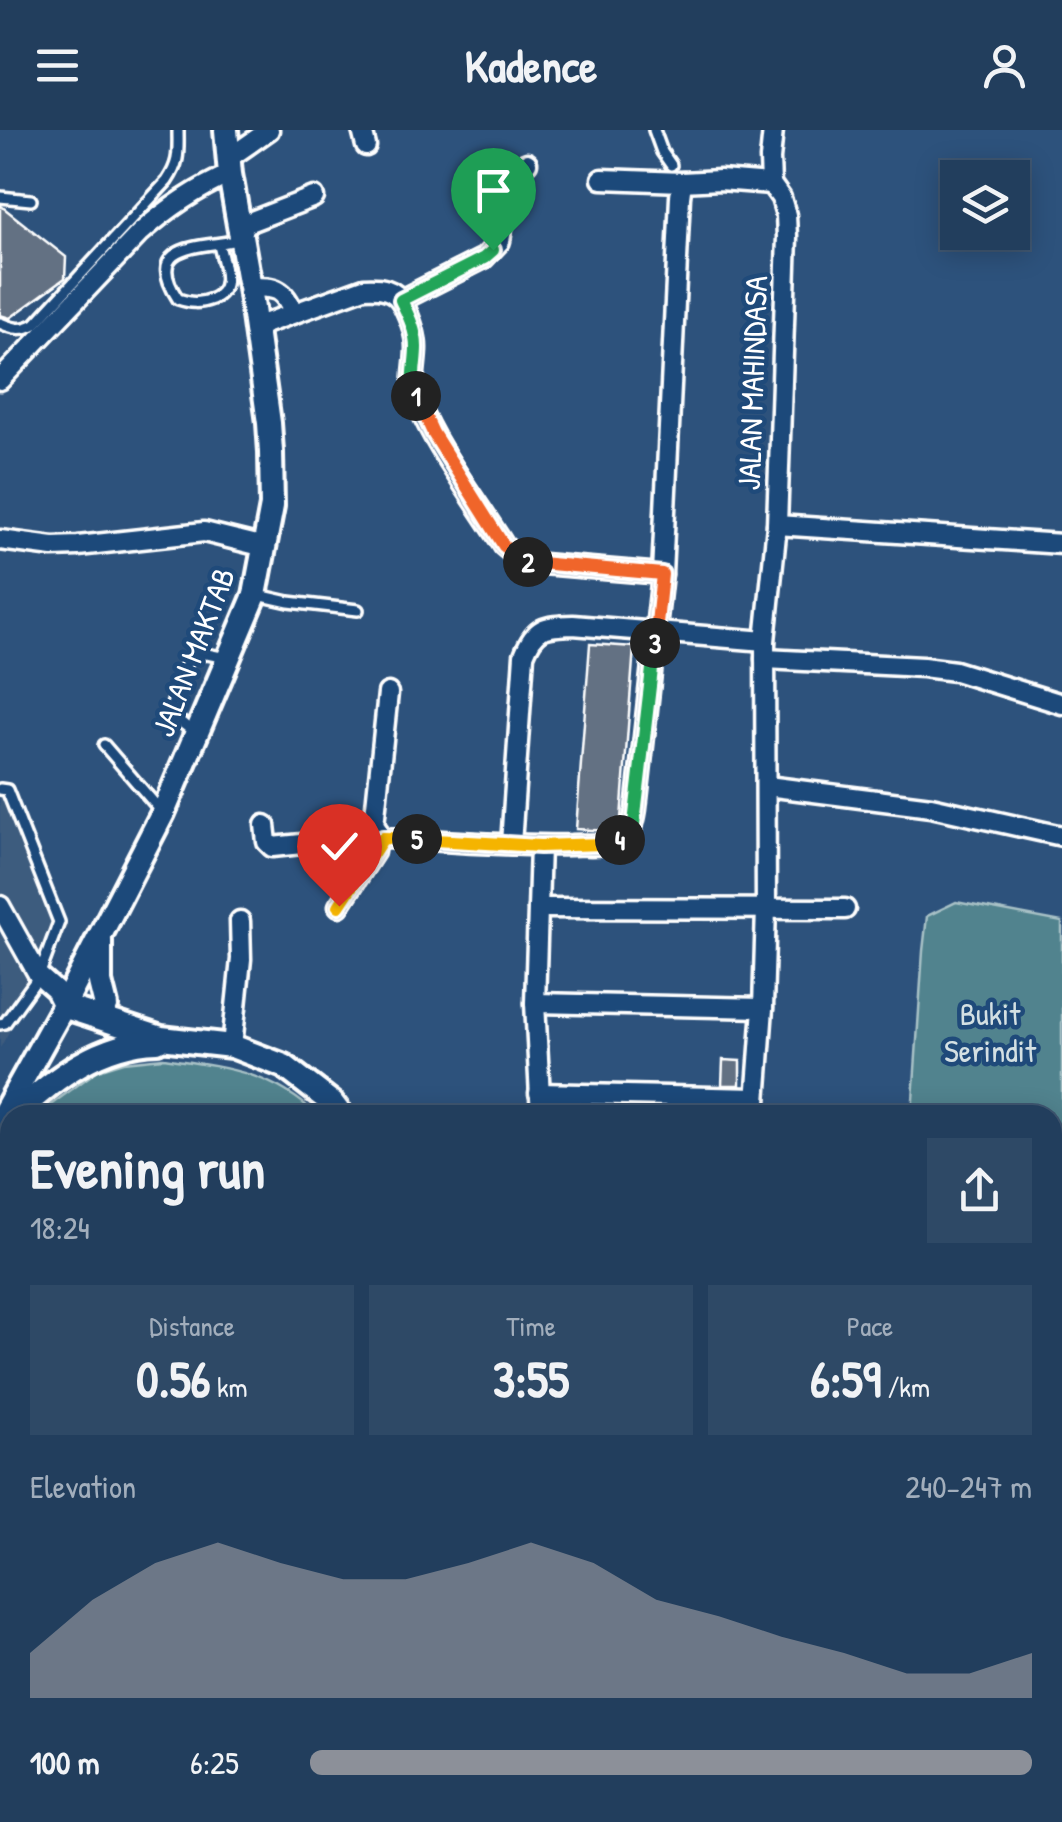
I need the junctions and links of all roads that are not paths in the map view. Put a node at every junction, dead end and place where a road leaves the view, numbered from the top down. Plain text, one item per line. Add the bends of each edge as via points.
1 (178, 130) edge
2 (226, 130) edge
3 (268, 130) edge
4 (654, 130) edge
5 (772, 130) edge
6 (527, 164) dead end
7 (671, 165) dead end
8 (230, 166) junction
9 (602, 179) dead end
10 (682, 182) junction
11 (771, 184) junction
12 (314, 197) dead end
13 (0, 198) edge
14 (31, 200) dead end
15 (233, 237) junction
16 (250, 287) junction
17 (401, 300) junction
18 (294, 313) junction
19 (0, 324) edge
20 (256, 327) junction
21 (0, 380) edge
22 (777, 525) junction
23 (0, 540) edge
24 (1062, 544) edge
25 (265, 547) junction
26 (662, 574) junction
27 (255, 595) junction
28 (358, 610) dead end
29 (656, 630) junction
30 (765, 650) junction
31 (229, 658) junction
32 (388, 693) dead end
33 (1062, 704) edge
34 (197, 734) junction
35 (104, 745) dead end
36 (767, 786) junction
37 (0, 789) edge
38 (163, 813) junction
39 (265, 825) dead end
40 (1062, 836) edge
41 (383, 838) junction
42 (510, 844) junction
43 (540, 846) junction
44 (368, 860) junction
45 (0, 906) edge
46 (339, 906) dead end
47 (538, 908) junction
48 (766, 908) junction
49 (844, 909) dead end
50 (240, 921) dead end
51 (100, 933) junction
52 (38, 976) junction
53 (63, 997) junction
54 (534, 1003) junction
55 (106, 1006) junction
56 (763, 1008) junction
57 (0, 1024) edge
58 (186, 1040) junction
59 (232, 1046) junction
60 (539, 1093) junction
61 (8, 1105) edge
62 (26, 1105) edge
63 (331, 1105) edge
64 (540, 1105) edge
65 (724, 1105) edge
66 (755, 1105) edge

1 - 19 lane via 175,169 109,246 35,324
2 - 8 main road, JALAN MAKTAB
3 - 8 street
4 - 7 lane
5 - 11 street, JALAN MAHINDASA
6 - 17 street via 511,174 493,250
8 - 15 main road, JALAN MAKTAB
8 - 21 street via 140,234
9 - 10 street
10 - 11 street
10 - 26 street
11 - 22 street, JALAN MAHINDASA via 782,198 787,236
12 - 15 street
13 - 14 lane
15 - 15 lane via 224,291 199,303 178,298 168,279 176,253
15 - 16 main road, JALAN MAKTAB
16 - 18 street via 280,290
16 - 20 main road, JALAN MAKTAB
17 - 18 street via 392,291 364,288
17 - 26 street via 414,329 416,400 504,546 531,563
18 - 20 street
20 - 25 main road, JALAN MAKTAB via 270,423 272,506
22 - 24 street
22 - 30 street, JALAN MAHINDASA
23 - 25 street via 78,546 204,532
25 - 27 main road, JALAN MAKTAB
26 - 29 street
27 - 28 lane
27 - 31 main road, JALAN MAKTAB
29 - 30 street
29 - 42 street via 553,626 530,641
29 - 43 street via 634,824 616,842
30 - 33 street via 956,672
30 - 36 street, JALAN MAHINDASA
31 - 34 main road, JALAN MAKTAB
31 - 34 lane via 188,659 172,705 178,720
32 - 41 street via 374,825
34 - 38 main road, JALAN MAKTAB
35 - 38 lane
36 - 40 street via 932,806
36 - 48 street, JALAN MAHINDASA
37 - 52 lane via 8,790 59,922
38 - 51 main road, JALAN MAKTAB
39 - 44 street via 272,848 338,846
41 - 42 street
41 - 44 street
42 - 43 street
43 - 47 street
44 - 46 street
45 - 52 street
47 - 48 street
47 - 54 street
48 - 49 street
48 - 56 street, JALAN MAHINDASA
50 - 59 street
51 - 53 main road, JALAN MAKTAB
51 - 55 main road
52 - 53 street
52 - 57 lane
53 - 55 main road
53 - 58 main road via 161,1038
53 - 61 main road, JALAN MAKTAB
54 - 56 street
54 - 60 street
55 - 58 main road
56 - 66 street, JALAN MAHINDASA
58 - 59 main road
58 - 62 main road via 140,1042 96,1055
59 - 63 main road via 284,1066
60 - 64 street
60 - 65 street

